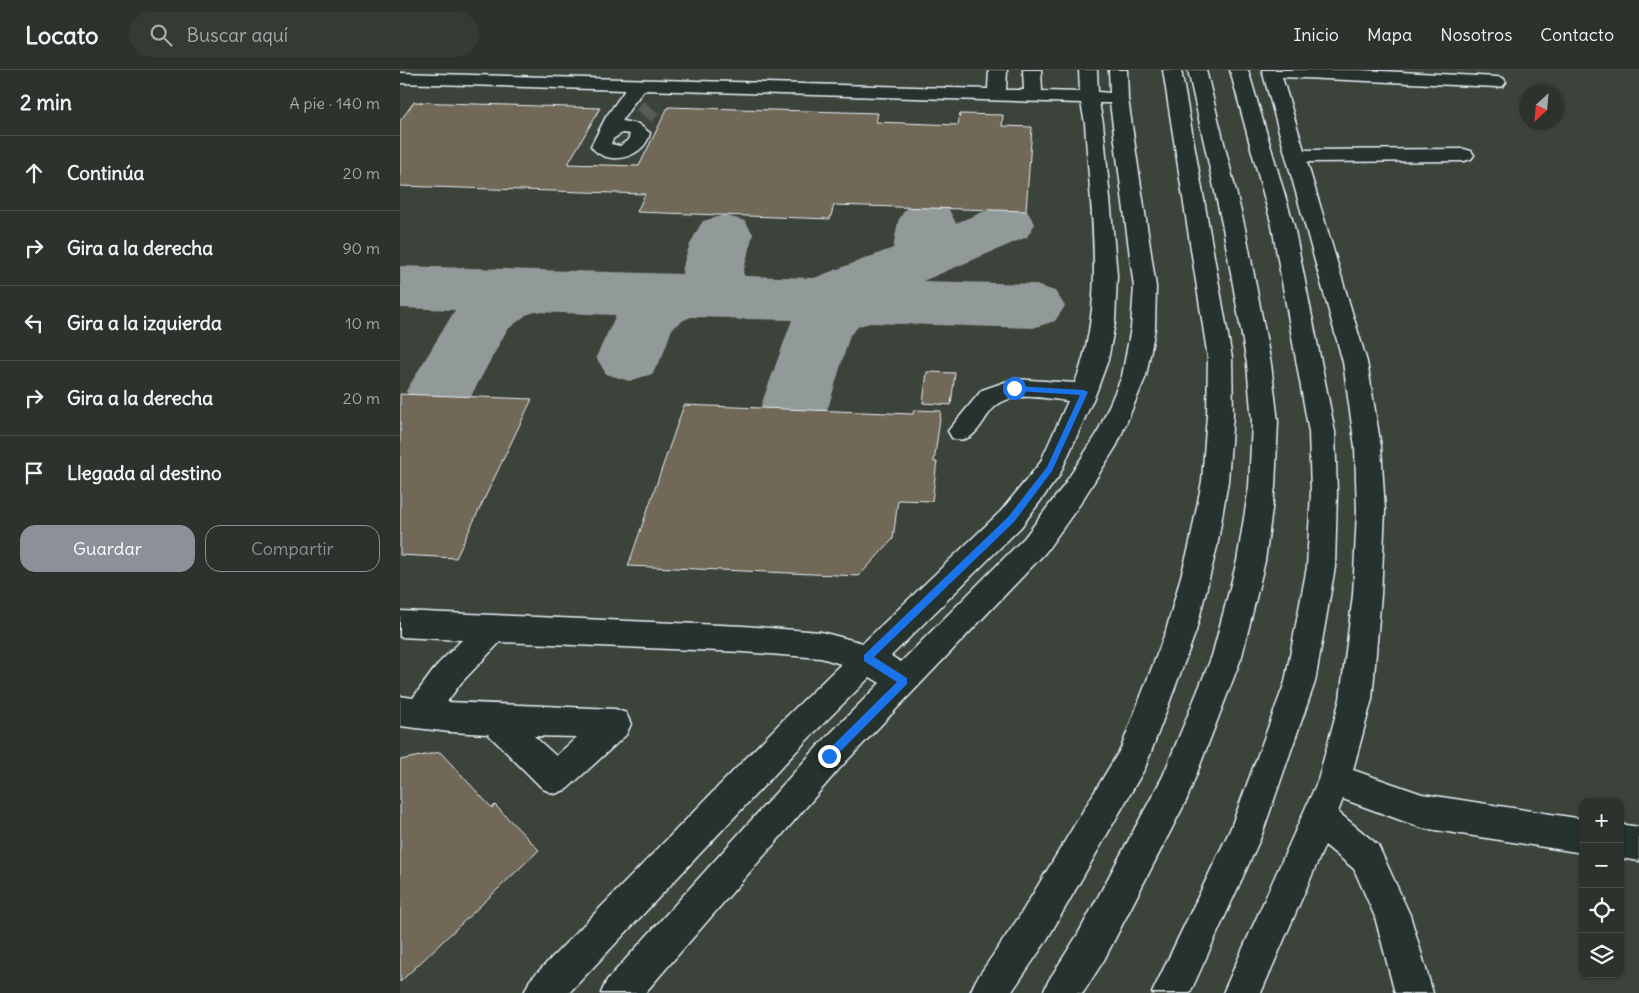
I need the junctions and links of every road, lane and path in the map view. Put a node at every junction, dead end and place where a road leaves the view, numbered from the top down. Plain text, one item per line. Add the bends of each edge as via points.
1 (998, 70) edge
2 (1032, 70) edge
3 (1118, 70) edge
4 (1172, 70) edge
5 (1197, 70) edge
6 (1260, 70) edge
7 (400, 78) edge
8 (1497, 82) dead end
9 (1088, 84) edge
10 (435, 93) dead end
11 (996, 95) junction
12 (1033, 96) junction
13 (1119, 98) junction
14 (624, 100) junction
15 (646, 104) junction
16 (1464, 155) dead end
17 (1296, 156) junction
18 (1084, 392) junction
19 (961, 431) dead end
20 (400, 624) edge
21 (494, 628) junction
22 (867, 658) junction
23 (904, 681) junction
24 (410, 712) edge
25 (494, 718) dead end
26 (1334, 780) junction
27 (1319, 818) junction
28 (1579, 835) edge
29 (1624, 842) edge
30 (1639, 844) edge
31 (543, 993) edge
32 (620, 993) edge
33 (989, 993) edge
34 (1062, 993) edge
35 (1171, 993) edge
36 (1242, 993) edge
37 (1414, 993) edge

1 - 11 street
2 - 12 street
3 - 13 street
4 - 33 street via 1220,358 1215,481 1203,547 1180,631 1134,757 1032,930
5 - 34 street via 1234,228 1259,364 1264,422 1262,487 1251,561 1227,656 1174,787 1091,947
6 - 8 street
6 - 17 street
6 - 35 street via 1283,226 1322,432 1322,567 1300,682 1244,838
7 - 15 street
9 - 12 street
9 - 13 street
9 - 18 street via 1106,275 1096,360
10 - 14 street
11 - 12 street
11 - 15 street
13 - 23 street via 1145,287 1143,328 1134,376 1108,438 1046,531
14 - 15 street
14 - 15 street via 604,137 602,146 611,152 635,146 640,137
16 - 17 street
17 - 26 street via 1355,362 1368,447 1371,511 1367,595 1356,700
18 - 19 street via 1014,388 992,396
18 - 22 street via 1050,469 1011,519
20 - 21 street
21 - 22 street via 821,644
21 - 24 street
22 - 23 street
22 - 31 street
23 - 32 street via 829,756
24 - 25 street
26 - 27 street
26 - 28 street via 1422,811
27 - 36 street
27 - 37 street via 1366,857 1392,915
29 - 30 street

